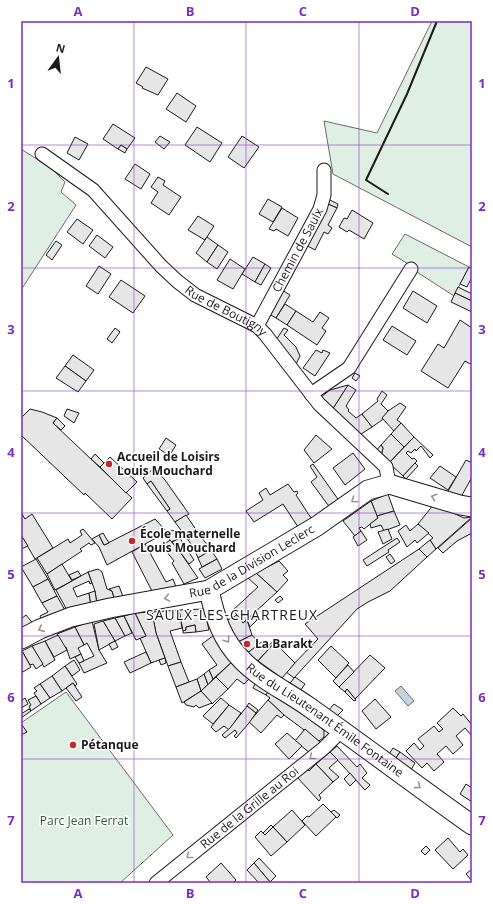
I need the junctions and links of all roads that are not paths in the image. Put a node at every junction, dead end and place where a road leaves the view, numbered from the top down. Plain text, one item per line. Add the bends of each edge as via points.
1 (42, 154) dead end
2 (324, 170) dead end
3 (411, 269) dead end
4 (257, 326) junction
5 (311, 394) junction
6 (389, 484) junction
7 (472, 507) edge
8 (209, 590) junction
9 (21, 639) edge
10 (341, 731) junction
11 (472, 825) edge
12 (156, 883) edge

1 - 4 street, Rue de Boutigny via 93,190 177,281 195,294
2 - 4 street, Chemin de Saulx via 324,194 320,209
3 - 5 street via 349,368
4 - 5 street, Rue de Boutigny
5 - 6 street, Rue de Boutigny via 386,467
7 -> 6 main road
6 -> 8 main road, Rue de la Division Leclerc via 368,490 317,526
8 -> 9 main road, Rue de la Division Leclerc via 71,617
8 -> 10 main road, Rue du Lieutenant Émile Fontaine via 220,630 242,660 252,670
10 -> 11 main road, Rue du Lieutenant Émile Fontaine
10 -> 12 street, Rue de la Grille au Roi via 324,748

